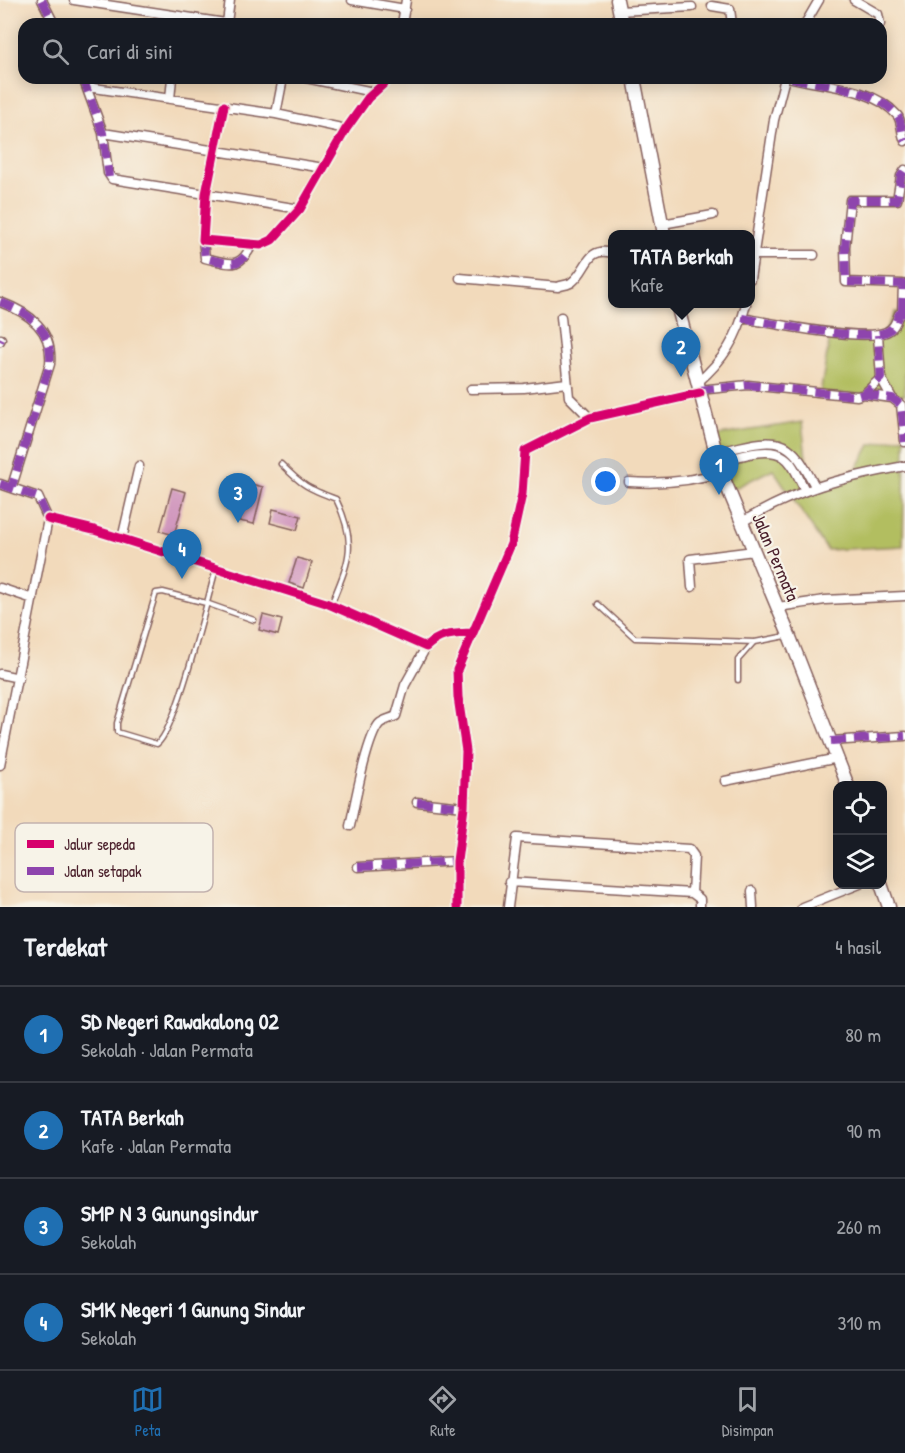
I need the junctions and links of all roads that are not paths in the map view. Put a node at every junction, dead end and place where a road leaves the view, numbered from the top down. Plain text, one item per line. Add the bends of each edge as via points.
1 (42, 0) edge
2 (74, 0) edge
3 (230, 0) edge
4 (352, 0) edge
5 (819, 0) edge
6 (854, 0) edge
7 (406, 5) edge
8 (712, 6) dead end
9 (692, 7) dead end
10 (620, 15) edge
11 (51, 18) edge
12 (168, 18) edge
13 (230, 18) edge
14 (731, 18) edge
15 (808, 18) edge
16 (879, 18) edge
17 (86, 84) edge
18 (171, 84) edge
19 (281, 84) edge
20 (335, 84) edge
21 (383, 84) edge
22 (635, 84) edge
23 (783, 84) edge
24 (820, 84) edge
25 (87, 87) junction
26 (373, 92) junction
27 (170, 99) junction
28 (224, 106) junction
29 (276, 114) junction
30 (346, 129) junction
31 (103, 133) junction
32 (905, 141) edge
33 (216, 149) junction
34 (324, 168) junction
35 (905, 170) edge
36 (206, 194) junction
37 (300, 209) junction
38 (713, 215) dead end
39 (663, 229) edge
40 (203, 240) junction
41 (252, 245) junction
42 (755, 248) edge
43 (608, 252) edge
44 (755, 255) edge
45 (814, 255) dead end
46 (460, 278) dead end
47 (0, 302) edge
48 (678, 308) edge
49 (745, 308) edge
50 (904, 313) edge
51 (561, 317) dead end
52 (742, 318) junction
53 (878, 334) junction
54 (881, 378) junction
55 (567, 383) junction
56 (471, 389) dead end
57 (698, 389) junction
58 (864, 394) junction
59 (892, 398) junction
60 (590, 418) junction
61 (905, 442) edge
62 (718, 462) junction
63 (280, 464) dead end
64 (139, 466) dead end
65 (905, 466) edge
66 (629, 482) dead end
67 (0, 484) edge
68 (12, 486) junction
69 (815, 486) junction
70 (805, 490) junction
71 (48, 519) junction
72 (742, 522) junction
73 (122, 539) junction
74 (754, 551) junction
75 (216, 568) junction
76 (692, 587) dead end
77 (0, 588) edge
78 (905, 596) edge
79 (33, 599) junction
80 (206, 603) junction
81 (598, 604) dead end
82 (331, 605) junction
83 (777, 607) junction
84 (254, 620) dead end
85 (472, 633) junction
86 (789, 635) junction
87 (754, 642) junction
88 (426, 647) junction
89 (0, 674) edge
90 (19, 678) junction
91 (738, 680) dead end
92 (905, 736) edge
93 (831, 741) junction
94 (838, 758) junction
95 (0, 765) edge
96 (725, 781) dead end
97 (846, 781) edge
98 (417, 802) dead end
99 (464, 807) junction
100 (350, 826) dead end
101 (457, 861) junction
102 (358, 867) dead end
103 (509, 882) junction
104 (849, 889) edge
105 (882, 889) edge
106 (752, 891) dead end
107 (692, 893) junction
108 (457, 907) edge
109 (508, 907) edge
110 (700, 907) edge
111 (753, 907) edge
112 (802, 907) edge
113 (889, 907) edge

1 - 11 street
2 - 12 street
3 - 13 street
4 - 7 street
5 - 15 street
6 - 16 street
8 - 14 street via 730,9
9 - 10 street
17 - 25 street
18 - 27 street
19 - 29 street
20 - 26 street
21 - 26 street
22 - 39 main road
23 - 42 street via 774,120
24 - 32 street via 877,100 898,116
25 - 27 street
25 - 31 street
26 - 30 street
27 - 28 street
28 - 29 street
28 - 33 street
29 - 30 street
30 - 34 street
31 - 33 street
31 - 36 street via 112,179
33 - 34 street
33 - 36 street
34 - 37 street
35 - 50 street via 897,200 850,200 845,247 846,282 903,284
36 - 37 street
36 - 40 street
37 - 41 street via 272,240
38 - 39 street
40 - 41 street
40 - 41 street via 205,258 238,264
43 - 46 street via 599,251 588,258 572,282 558,287
44 - 45 street
47 - 68 street via 23,312 41,327 51,353
48 - 57 main road, Jalan Permata
49 - 52 street
50 - 53 street via 891,329
51 - 55 street
52 - 53 street via 826,332
52 - 57 street via 728,350
53 - 54 street
54 - 58 street
54 - 59 street
55 - 56 street
55 - 60 street via 569,397
57 - 58 street via 748,385
57 - 60 street
57 - 62 main road, Jalan Permata
58 - 59 street
59 - 61 street via 901,405
60 - 85 street via 525,451 522,494 511,544
62 - 66 street via 702,478 659,484
62 - 69 street via 759,444 783,446 796,456
62 - 70 street via 760,453 777,454 789,462
62 - 72 main road, Jalan Permata
63 - 82 lane via 315,493 336,499 346,524 351,549
64 - 73 street
65 - 69 street
67 - 68 street
68 - 71 street via 38,497
69 - 70 street
70 - 72 street
71 - 73 street
71 - 79 street
72 - 74 main road, Jalan Permata
73 - 75 street
74 - 76 street via 690,559
74 - 83 main road, Jalan Permata
75 - 80 lane
75 - 82 street
77 - 79 street
78 - 83 street
79 - 90 street
80 - 80 lane via 165,736 158,744 117,732 154,596 163,592
80 - 84 lane
81 - 87 lane via 635,638
82 - 88 street
83 - 86 main road, Jalan Permata
85 - 88 street via 444,634
85 - 99 street via 457,670 465,739
86 - 87 lane
86 - 93 main road, Jalan Permata
87 - 91 lane via 738,660
88 - 100 street via 405,685 396,716 377,728
89 - 90 street
90 - 95 street
92 - 93 street
93 - 94 main road, Jalan Permata
94 - 96 street
94 - 97 main road, Jalan Permata
98 - 99 street
99 - 101 street
101 - 102 street
101 - 108 street
103 - 107 street
103 - 107 street via 516,838 683,848 692,852
103 - 109 street
104 - 112 street
105 - 113 main road
106 - 111 street
107 - 110 street via 700,899

